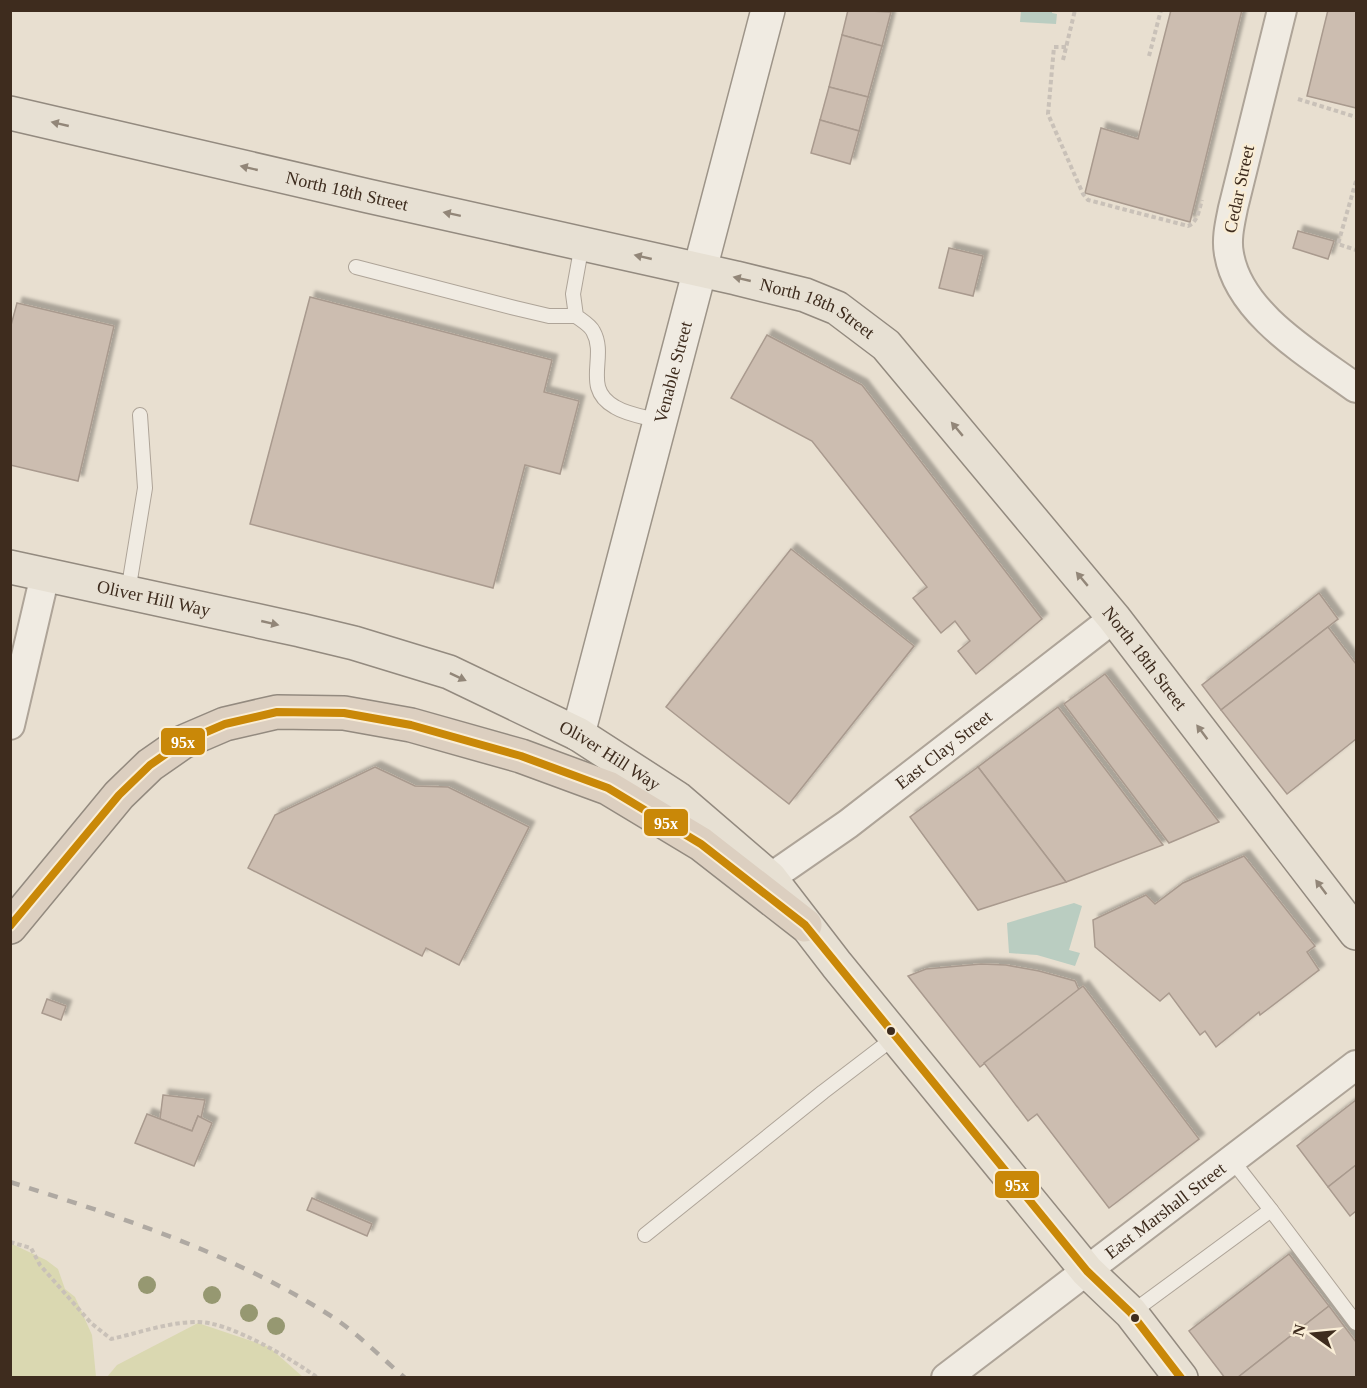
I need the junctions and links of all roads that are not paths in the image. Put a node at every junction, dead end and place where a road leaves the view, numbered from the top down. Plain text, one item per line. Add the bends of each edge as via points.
1 (768, 10) edge
2 (1282, 10) edge
3 (10, 112) edge
4 (582, 243) junction
5 (356, 267) dead end
6 (700, 270) junction
7 (576, 316) junction
8 (1356, 388) edge
9 (140, 415) dead end
10 (660, 422) junction
11 (10, 567) edge
12 (45, 575) junction
13 (128, 592) junction
14 (1114, 618) junction
15 (10, 725) edge
16 (578, 734) junction
17 (770, 878) junction
18 (806, 925) junction
19 (10, 927) edge
20 (1356, 933) edge
21 (895, 1036) junction
22 (1356, 1065) edge
23 (1232, 1160) junction
24 (1271, 1210) junction
25 (645, 1234) dead end
26 (1087, 1271) junction
27 (1131, 1313) junction
28 (1356, 1323) edge
29 (946, 1377) edge
30 (1181, 1377) edge

1 - 6 main road, Venable Street
2 - 8 street, Cedar Street via 1228,230 1228,253 1244,292 1263,315 1291,341
4 -> 3 main road, North 18th Street
6 -> 4 main road, North 18th Street
4 - 7 lane via 573,294
5 - 7 lane via 515,308
6 - 10 main road, Venable Street
14 -> 6 main road, North 18th Street via 886,345 837,308 805,295
7 - 10 lane via 593,329 598,342 595,378 602,398 616,408
9 - 13 lane via 145,488
10 - 16 main road, Venable Street
11 - 12 main road, Oliver Hill Way
12 - 13 main road, Oliver Hill Way
12 - 15 street
13 -> 16 main road, Oliver Hill Way via 300,630 449,672
14 - 17 street, East Clay Street via 848,824
20 -> 14 main road, North 18th Street
16 - 17 main road, Oliver Hill Way via 677,798
17 - 18 main road, Oliver Hill Way
18 - 19 highway via 701,844 608,788 520,756 411,725 344,713 277,712 225,724 183,742 150,765 119,795
18 - 21 main road, Oliver Hill Way
21 - 25 lane
21 - 26 main road, Oliver Hill Way
22 - 23 street, East Marshall Street
23 - 24 lane
23 - 26 street, East Marshall Street
24 - 27 lane
24 - 28 lane
26 - 27 main road, Oliver Hill Way
26 - 29 street, East Marshall Street
27 - 30 main road, Oliver Hill Way

